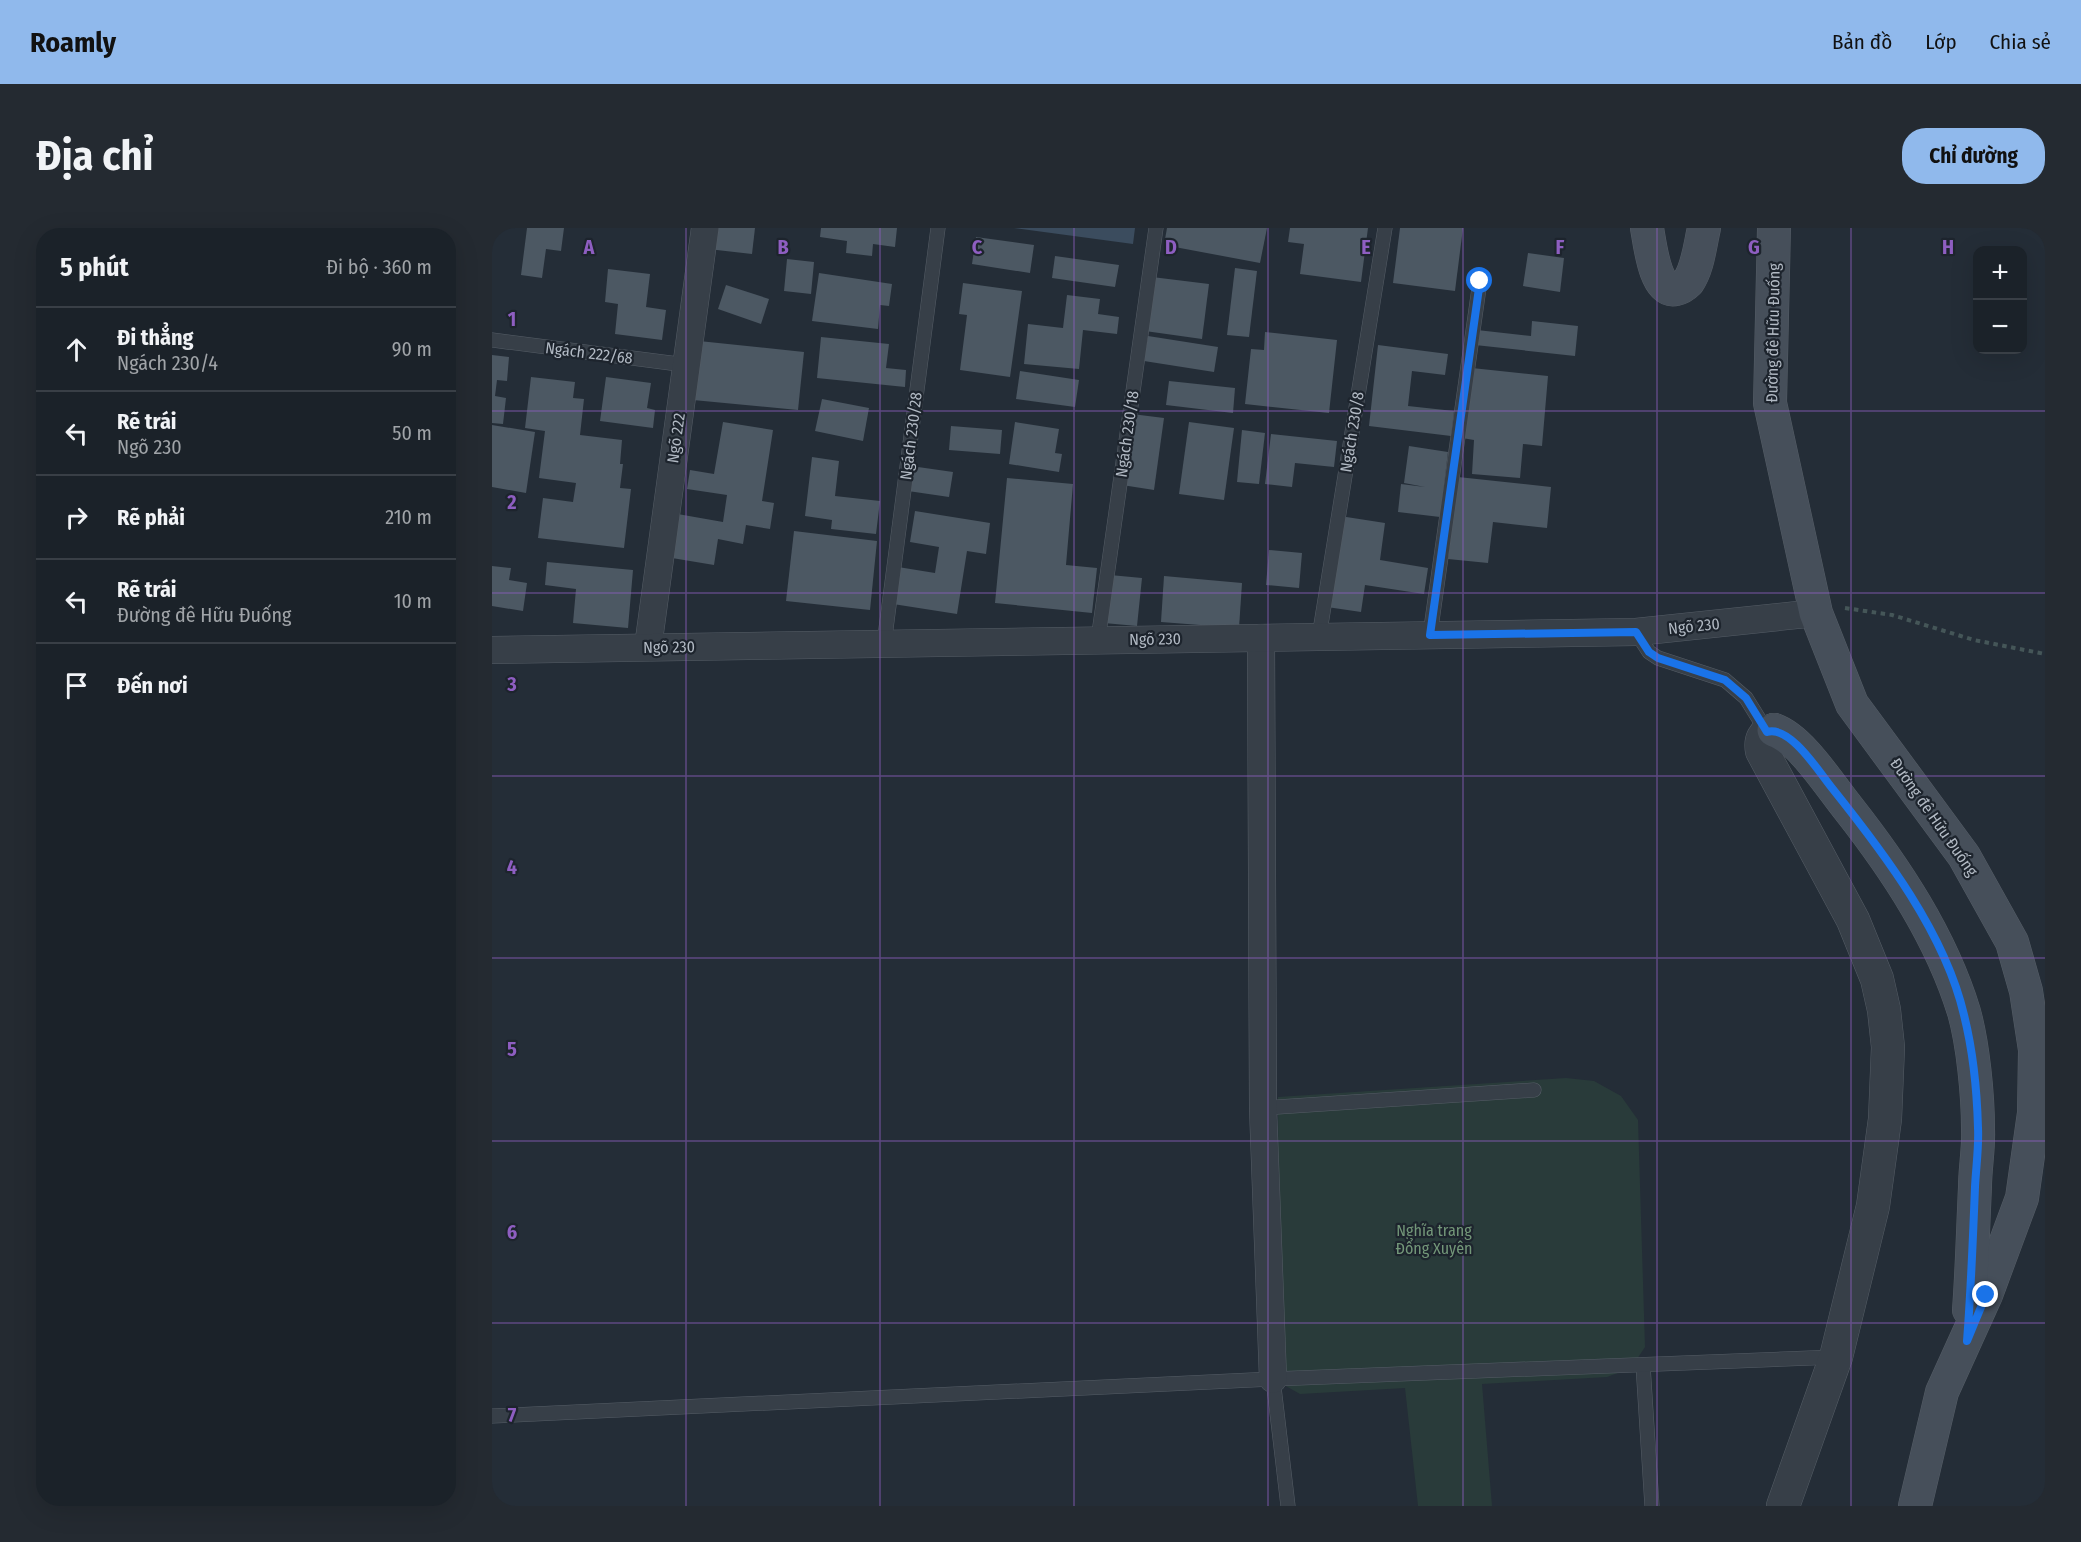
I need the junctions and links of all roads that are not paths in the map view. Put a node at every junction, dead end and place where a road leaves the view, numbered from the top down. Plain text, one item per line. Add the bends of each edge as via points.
1 (705, 228) edge
2 (938, 228) edge
3 (1156, 228) edge
4 (1385, 228) edge
5 (1647, 228) edge
6 (1704, 228) edge
7 (1774, 228) edge
8 (1480, 281) dead end
9 (492, 340) edge
10 (686, 365) junction
11 (1816, 613) junction
12 (1636, 632) junction
13 (1430, 635) junction
14 (1319, 637) junction
15 (1261, 638) junction
16 (1098, 640) junction
17 (884, 644) junction
18 (648, 647) junction
19 (492, 650) edge
20 (1770, 731) junction
21 (1534, 1090) dead end
22 (1263, 1107) junction
23 (1967, 1341) junction
24 (1836, 1357) junction
25 (1643, 1365) junction
26 (1273, 1379) junction
27 (492, 1416) edge
28 (1288, 1506) edge
29 (1652, 1506) edge
30 (1783, 1506) edge
31 (1915, 1506) edge

1 - 10 street, Ngõ 222
2 - 17 lane, Ngách 230/28
3 - 16 lane, Ngách 230/18
4 - 14 lane, Ngách 230/8
5 - 6 main road via 1657,274 1665,288 1674,290 1688,281
7 - 11 main road, Đường đê Hữu Đuống via 1770,403
8 - 13 lane
9 - 10 lane, Ngách 222/68
10 - 18 street, Ngõ 222
11 - 12 street, Ngõ 230
11 - 23 main road, Đường đê Hữu Đuống via 1852,704 1964,856 2013,942 2026,991 2035,1050 2034,1113 2022,1198
12 - 13 street, Ngõ 230
12 - 20 lane via 1658,658 1725,680 1746,698
13 - 14 street, Ngõ 230
14 - 15 street, Ngõ 230
15 - 16 street, Ngõ 230
15 - 22 street
16 - 17 street, Ngõ 230
17 - 18 street, Ngõ 230
18 - 19 street, Ngõ 230
20 - 23 main road via 1783,733 1802,751 1862,825 1941,952 1964,1014 1978,1129
20 - 24 street via 1761,744 1762,751 1854,920 1877,979 1888,1047 1885,1119 1873,1206
21 - 22 lane
22 - 26 street
23 - 31 main road, Đường đê Hữu Đuống via 1942,1392
24 - 25 lane
24 - 30 street
25 - 26 lane
25 - 29 lane
26 - 27 lane
26 - 28 lane

